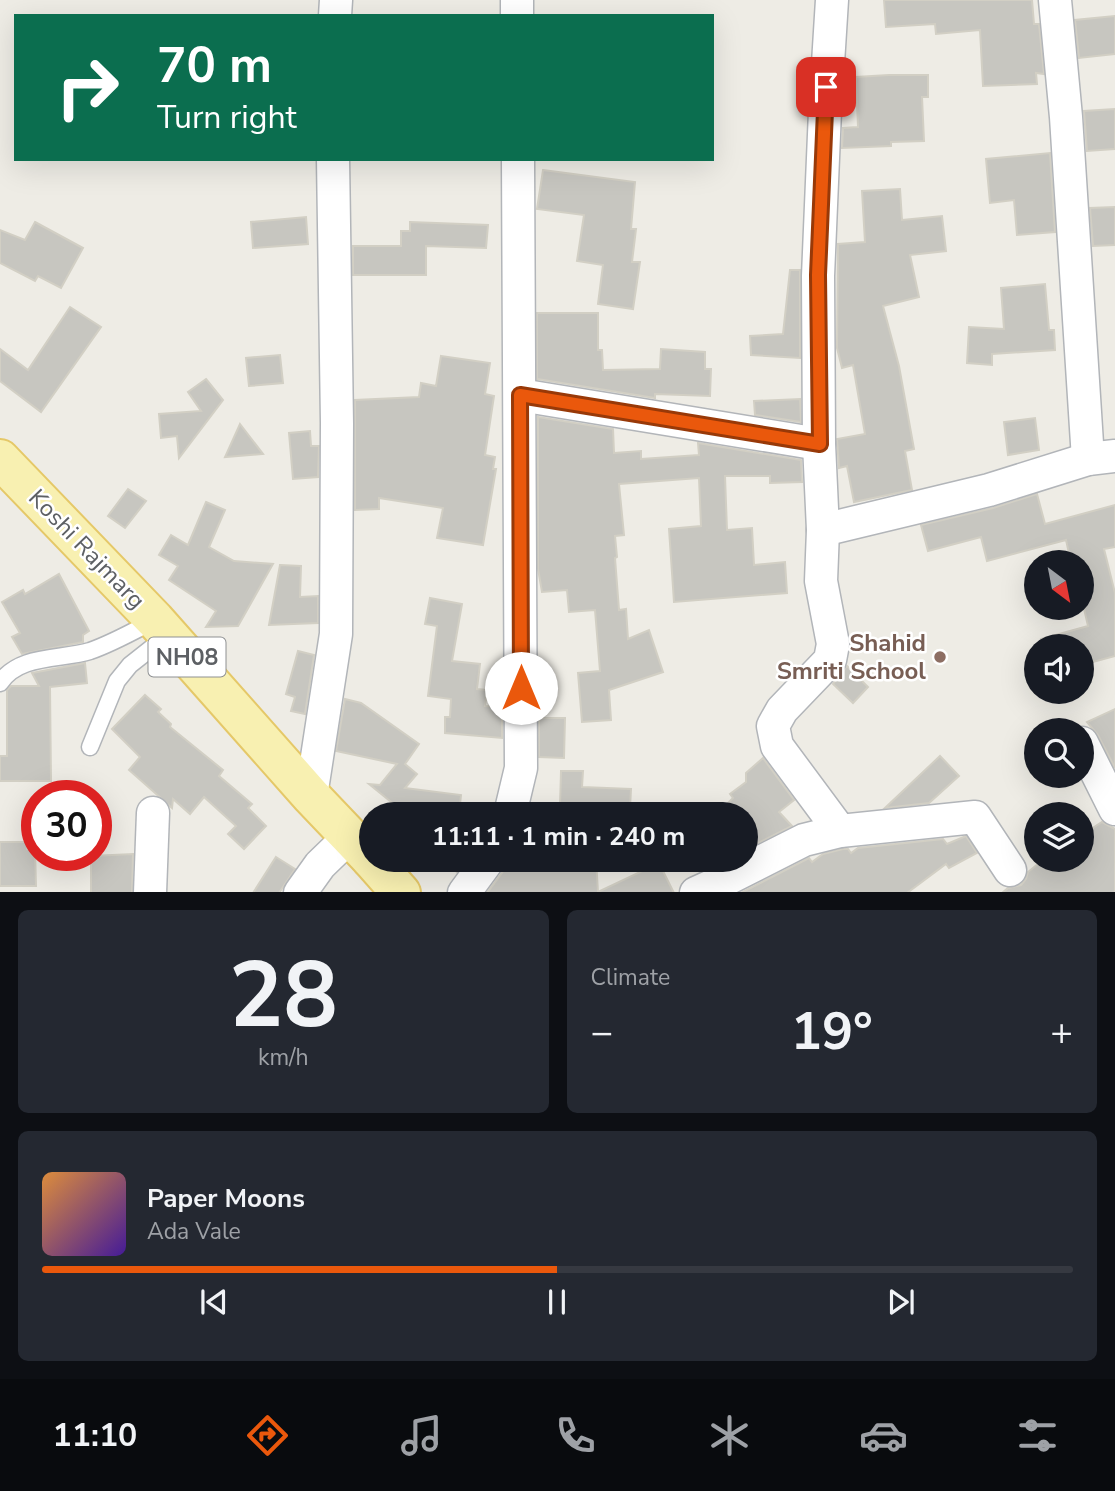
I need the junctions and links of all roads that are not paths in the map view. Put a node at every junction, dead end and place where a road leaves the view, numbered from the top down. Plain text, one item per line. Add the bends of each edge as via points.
1 (832, 0) edge
2 (1055, 0) edge
3 (333, 161) edge
4 (518, 161) edge
5 (520, 395) junction
6 (820, 444) junction
7 (0, 458) edge
8 (1102, 458) edge
9 (823, 530) junction
10 (162, 628) junction
11 (0, 683) edge
12 (90, 747) dead end
13 (1094, 767) edge
14 (311, 796) junction
15 (513, 802) edge
16 (1115, 808) edge
17 (153, 813) dead end
18 (840, 831) junction
19 (359, 846) edge
20 (359, 853) edge
21 (1010, 870) dead end
22 (383, 872) edge
23 (479, 872) edge
24 (150, 892) edge
25 (300, 892) edge
26 (401, 892) edge
27 (464, 892) edge
28 (696, 892) edge

1 - 6 street via 818,275
2 - 8 street
3 - 14 street via 336,634
4 - 5 street
5 - 6 street
5 - 15 street via 521,768
6 - 9 street
7 - 10 main road, Koshi Rajmarg / NH08
8 - 9 street
9 - 18 street via 821,581 833,644 830,660 782,710 773,726 777,746
10 - 11 lane via 86,652 19,665
10 - 12 lane via 117,681
10 - 14 main road, Koshi Rajmarg / NH08
13 - 16 street
14 - 19 main road, Koshi Rajmarg / NH08
17 - 24 street
18 - 21 street via 975,817
18 - 28 street via 804,840
20 - 25 street via 320,865
22 - 26 main road, Koshi Rajmarg / NH08
23 - 27 street

